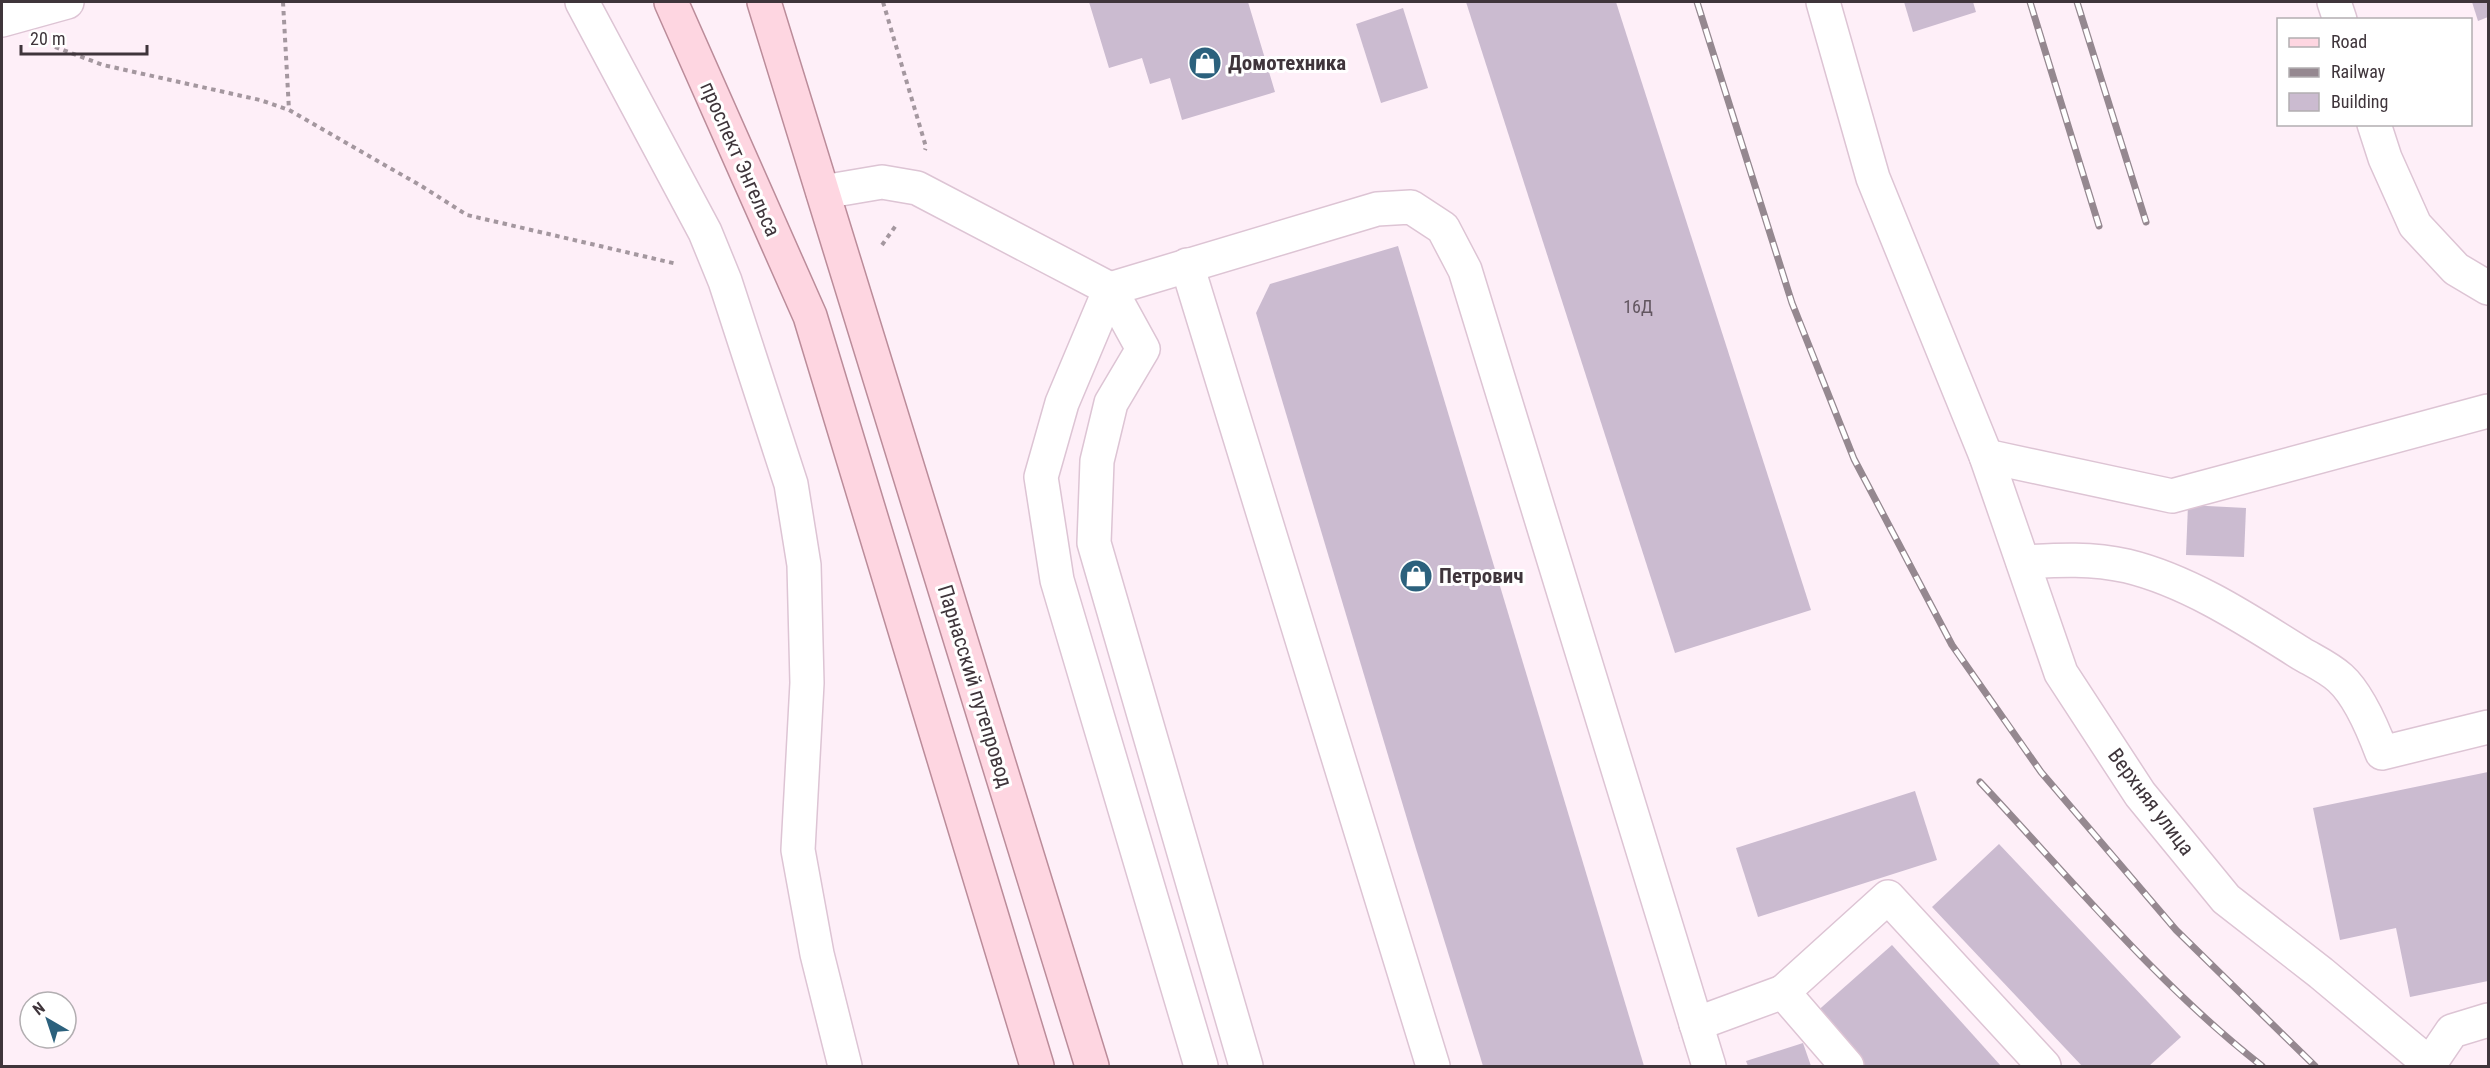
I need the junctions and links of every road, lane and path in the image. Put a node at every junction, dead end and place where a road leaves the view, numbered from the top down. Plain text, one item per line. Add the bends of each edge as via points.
1 (67, 2) edge
2 (283, 2) edge
3 (582, 2) edge
4 (671, 2) edge
5 (764, 2) edge
6 (883, 2) edge
7 (1823, 2) edge
8 (2334, 2) edge
9 (2339, 18) edge
10 (2, 20) edge
11 (53, 46) dead end
12 (289, 110) junction
13 (2375, 126) edge
14 (917, 188) junction
15 (823, 192) junction
16 (882, 245) dead end
17 (1187, 265) junction
18 (725, 281) junction
19 (2488, 288) edge
20 (1110, 289) junction
21 (2488, 411) edge
22 (1986, 456) junction
23 (2023, 562) junction
24 (2488, 727) edge
25 (1783, 992) junction
26 (2488, 1020) edge
27 (1696, 1024) junction
28 (844, 1066) edge
29 (1036, 1066) edge
30 (1092, 1066) edge
31 (1201, 1066) edge
32 (1246, 1066) edge
33 (1433, 1066) edge
34 (1709, 1066) edge
35 (1847, 1066) edge
36 (2044, 1066) edge
37 (2431, 1066) edge

1 - 10 street
2 - 12 path
3 - 18 street via 705,232
4 - 29 main road, проспект Энгельса via 810,316
5 - 15 main road
6 - 14 path via 926,147
7 - 22 street, Верхняя улица via 1873,178
8 - 9 street
11 - 12 path via 103,65
12 - 18 path via 467,215 675,263
13 - 19 street via 2415,225 2456,269
14 - 15 street via 882,182
14 - 16 path
14 - 20 street
15 - 30 main road, Парнасский путепровод
17 - 20 street
17 - 27 street via 1377,209 1411,207 1443,228 1465,270
17 - 33 street
18 - 28 street via 791,484 804,565 807,683 798,850 817,954
20 - 31 street via 1062,403 1041,477 1057,580
20 - 32 street via 1143,349 1111,403 1097,461 1094,543
21 - 22 street via 2172,496
22 - 23 street, Верхняя улица
23 - 24 street via 2081,559 2128,567 2208,598 2340,678 2370,720 2382,753
23 - 37 street, Верхняя улица via 2061,673 2140,794 2226,899
25 - 27 street
25 - 35 street
25 - 36 street via 1888,897
26 - 37 street via 2452,1031
27 - 34 street

